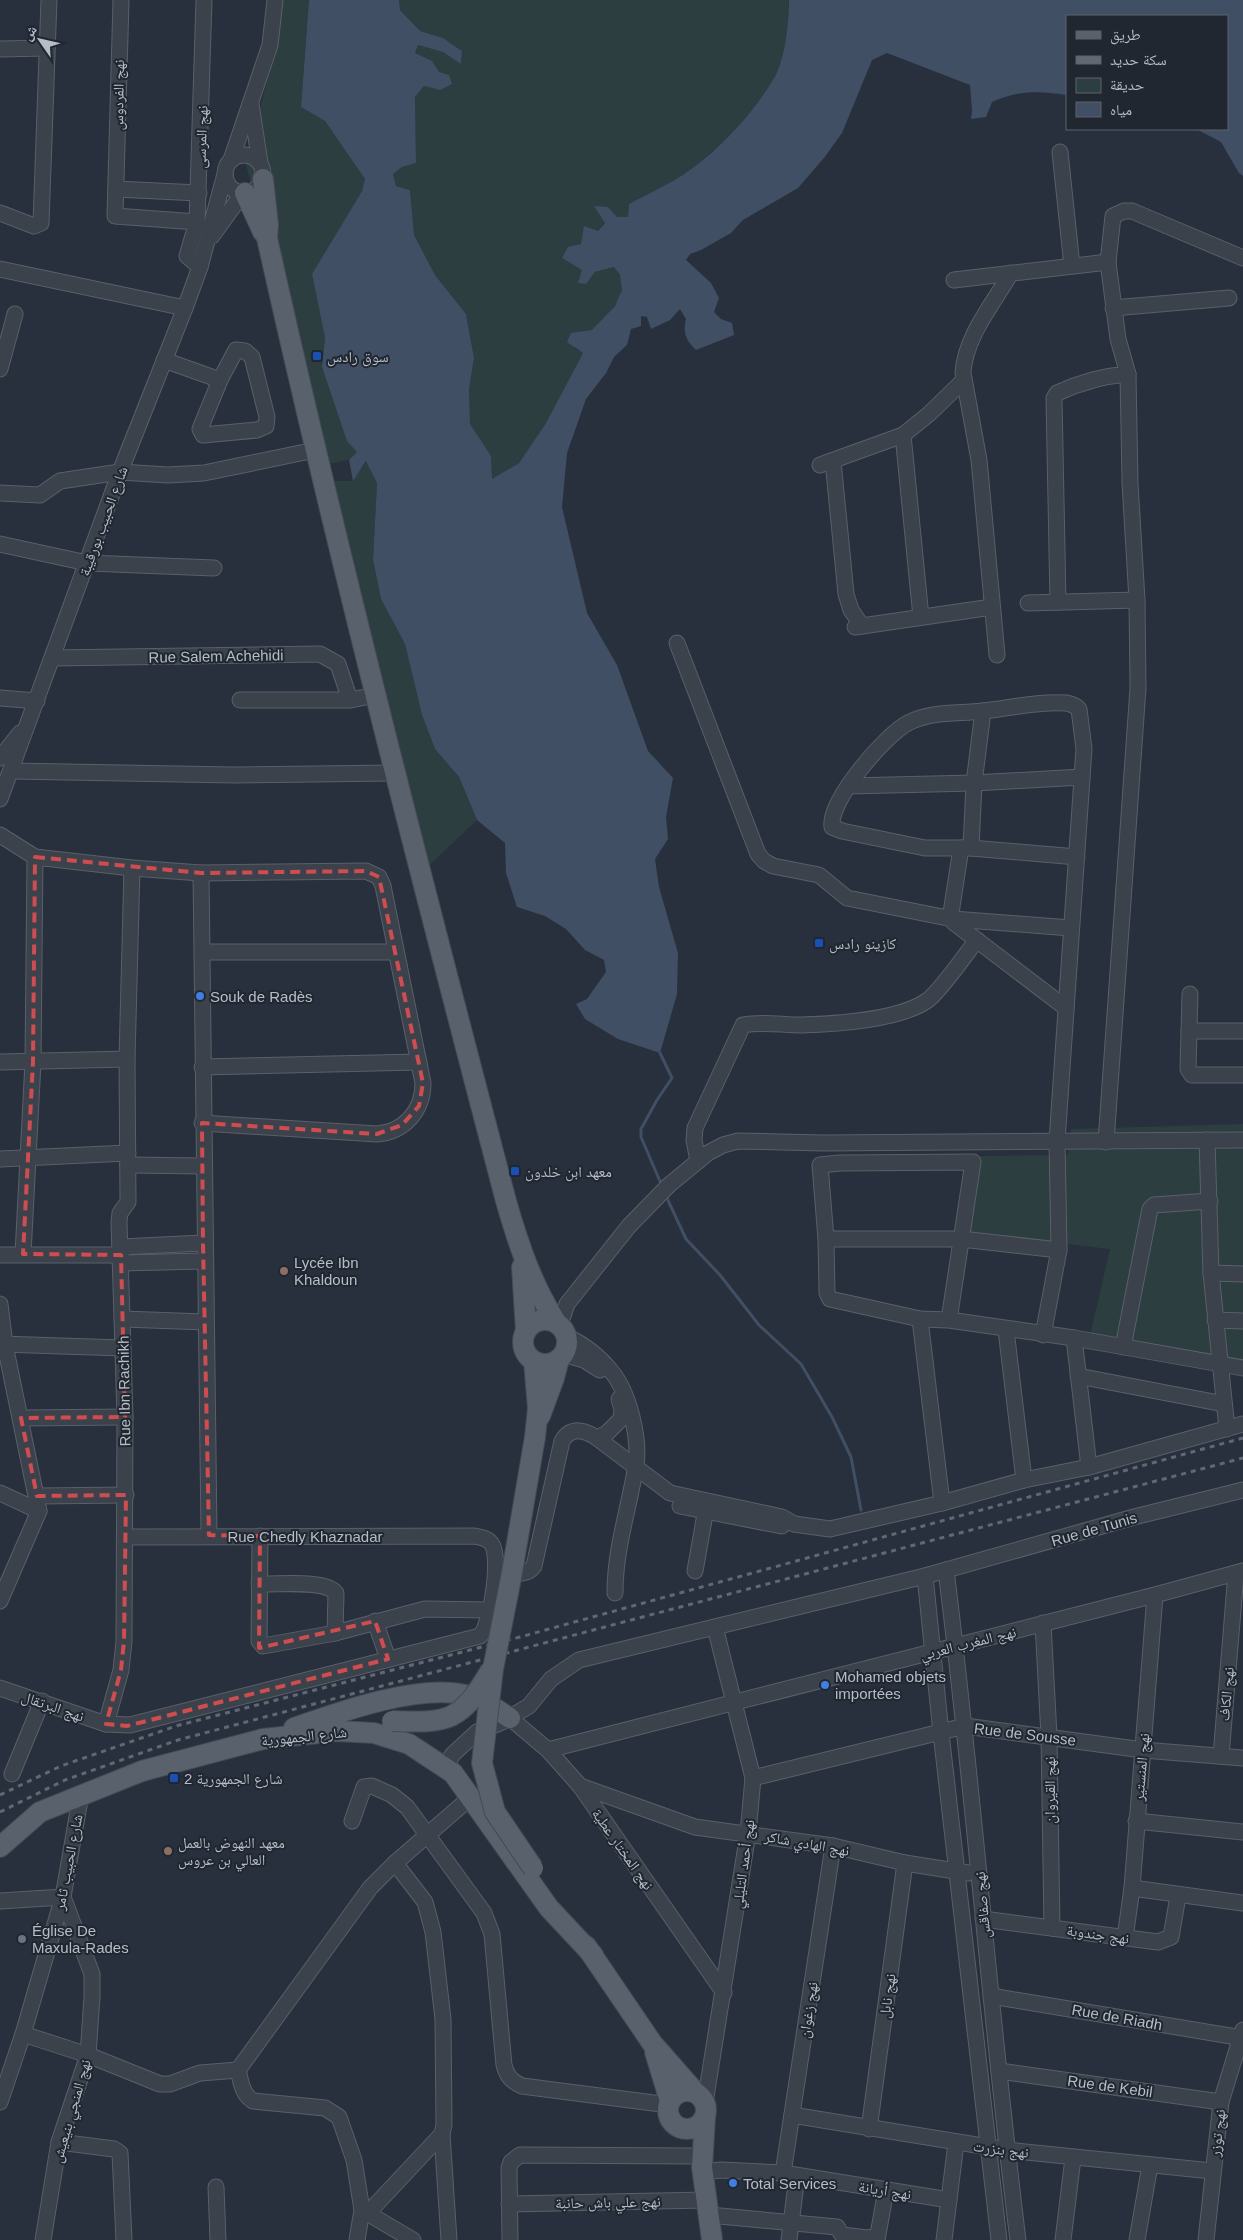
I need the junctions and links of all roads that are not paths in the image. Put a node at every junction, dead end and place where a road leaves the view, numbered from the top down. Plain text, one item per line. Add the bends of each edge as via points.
1 (49, 0) edge
2 (121, 0) edge
3 (204, 0) edge
4 (276, 0) edge
5 (47, 48) junction
6 (0, 49) edge
7 (250, 100) junction
8 (1060, 152) dead end
9 (231, 160) junction
10 (261, 171) junction
11 (225, 174) junction
12 (116, 189) junction
13 (199, 193) junction
14 (244, 193) junction
15 (0, 213) edge
16 (197, 222) junction
17 (267, 238) junction
18 (206, 244) junction
19 (1243, 258) edge
20 (1108, 262) junction
21 (1072, 266) junction
22 (200, 267) junction
23 (0, 269) edge
24 (1011, 273) junction
25 (954, 280) dead end
26 (1229, 298) dead end
27 (185, 308) junction
28 (1113, 308) junction
29 (14, 314) dead end
30 (164, 360) junction
31 (0, 370) edge
32 (1128, 374) junction
33 (220, 380) junction
34 (964, 380) junction
35 (903, 435) junction
36 (315, 450) junction
37 (120, 472) junction
38 (0, 492) edge
39 (0, 544) edge
40 (87, 563) junction
41 (214, 568) dead end
42 (1137, 600) junction
43 (1058, 602) junction
44 (1028, 603) dead end
45 (992, 607) junction
46 (921, 617) junction
47 (677, 643) dead end
48 (997, 655) dead end
49 (53, 658) junction
50 (376, 695) junction
51 (0, 698) edge
52 (240, 700) dead end
53 (350, 700) junction
54 (37, 701) junction
55 (983, 711) junction
56 (27, 724) junction
57 (0, 758) edge
58 (11, 771) junction
59 (394, 772) junction
60 (1082, 777) junction
61 (974, 783) junction
62 (848, 786) junction
63 (0, 798) edge
64 (0, 835) edge
65 (966, 848) junction
66 (36, 857) junction
67 (1077, 857) junction
68 (132, 868) junction
69 (201, 873) junction
70 (953, 919) junction
71 (1071, 928) junction
72 (977, 940) junction
73 (202, 952) junction
74 (396, 952) junction
75 (1190, 994) dead end
76 (1066, 1008) junction
77 (1189, 1031) junction
78 (1243, 1031) edge
79 (127, 1059) junction
80 (0, 1062) edge
81 (33, 1062) junction
82 (419, 1062) junction
83 (202, 1067) junction
84 (1243, 1075) edge
85 (202, 1123) junction
86 (1207, 1140) junction
87 (1243, 1140) edge
88 (1057, 1141) junction
89 (1106, 1142) junction
90 (28, 1156) junction
91 (0, 1159) edge
92 (128, 1159) junction
93 (698, 1161) junction
94 (203, 1166) junction
95 (1210, 1201) junction
96 (826, 1239) junction
97 (961, 1239) junction
98 (204, 1243) junction
99 (520, 1248) junction
100 (1060, 1250) junction
101 (23, 1254) junction
102 (0, 1255) edge
103 (121, 1255) junction
104 (204, 1261) junction
105 (1211, 1272) junction
106 (1243, 1274) edge
107 (0, 1304) edge
108 (122, 1319) junction
109 (920, 1319) junction
110 (949, 1320) junction
111 (1215, 1320) junction
112 (206, 1322) junction
113 (1243, 1322) edge
114 (1006, 1330) junction
115 (526, 1331) junction
116 (1043, 1335) junction
117 (1074, 1338) junction
118 (561, 1339) junction
119 (3, 1345) edge
120 (1123, 1347) junction
121 (123, 1348) junction
122 (534, 1361) junction
123 (1222, 1366) junction
124 (1243, 1368) edge
125 (1078, 1376) junction
126 (1224, 1404) junction
127 (21, 1418) junction
128 (125, 1418) junction
129 (1243, 1424) edge
130 (1227, 1429) junction
131 (536, 1430) junction
132 (597, 1438) junction
133 (632, 1466) junction
134 (1090, 1467) junction
135 (1024, 1480) junction
136 (1243, 1490) edge
137 (0, 1493) edge
138 (126, 1495) junction
139 (38, 1503) junction
140 (942, 1503) junction
141 (707, 1507) junction
142 (209, 1535) junction
143 (260, 1536) junction
144 (126, 1537) junction
145 (496, 1570) junction
146 (946, 1570) junction
147 (695, 1571) dead end
148 (1240, 1572) edge
149 (925, 1576) junction
150 (4, 1577) edge
151 (259, 1584) junction
152 (615, 1593) dead end
153 (1155, 1595) junction
154 (0, 1601) edge
155 (489, 1610) junction
156 (375, 1621) junction
157 (1042, 1624) junction
158 (715, 1627) junction
159 (335, 1633) junction
160 (956, 1646) junction
161 (933, 1652) junction
162 (388, 1660) junction
163 (492, 1669) junction
164 (0, 1688) edge
165 (42, 1701) junction
166 (734, 1704) junction
167 (322, 1718) junction
168 (510, 1718) junction
169 (106, 1724) junction
170 (965, 1726) junction
171 (941, 1733) junction
172 (1049, 1736) junction
173 (263, 1738) junction
174 (548, 1750) junction
175 (1143, 1750) junction
176 (1221, 1756) junction
177 (1243, 1758) edge
178 (449, 1769) junction
179 (12, 1774) dead end
180 (753, 1778) junction
181 (580, 1786) junction
182 (81, 1794) junction
183 (471, 1797) junction
184 (1136, 1820) junction
185 (352, 1821) dead end
186 (1243, 1832) edge
187 (748, 1833) junction
188 (428, 1834) junction
189 (833, 1846) junction
190 (0, 1847) edge
191 (394, 1862) junction
192 (905, 1863) junction
193 (958, 1871) junction
194 (979, 1875) junction
195 (1132, 1888) junction
196 (1178, 1896) junction
197 (63, 1897) junction
198 (0, 1901) edge
199 (1243, 1903) edge
200 (983, 1918) junction
201 (1052, 1928) junction
202 (1125, 1938) junction
203 (593, 1956) junction
204 (724, 1993) junction
205 (991, 1996) junction
206 (22, 2034) junction
207 (1242, 2035) edge
208 (652, 2043) junction
209 (88, 2055) junction
210 (238, 2070) junction
211 (999, 2071) junction
212 (0, 2102) edge
213 (1221, 2102) junction
214 (670, 2103) junction
215 (701, 2104) junction
216 (792, 2115) junction
217 (680, 2127) junction
218 (869, 2129) junction
219 (442, 2134) junction
220 (59, 2142) junction
221 (956, 2143) junction
222 (988, 2147) junction
223 (1007, 2150) junction
224 (1073, 2158) junction
225 (700, 2165) junction
226 (1150, 2165) junction
227 (1212, 2171) junction
228 (790, 2175) junction
229 (216, 2188) dead end
230 (886, 2190) junction
231 (949, 2200) junction
232 (510, 2204) junction
233 (708, 2208) junction
234 (365, 2212) junction
235 (792, 2223) junction
236 (842, 2238) edge
237 (876, 2238) edge
238 (43, 2240) edge
239 (124, 2240) edge
240 (218, 2240) edge
241 (357, 2240) edge
242 (413, 2240) edge
243 (449, 2240) edge
244 (510, 2240) edge
245 (712, 2240) edge
246 (789, 2240) edge
247 (944, 2240) edge
248 (999, 2240) edge
249 (1018, 2240) edge
250 (1064, 2240) edge
251 (1137, 2240) edge
252 (1206, 2240) edge

1 - 5 street
2 - 12 street, نهج الفردوس
3 - 13 street, نهج المرسى
4 - 7 street via 270,45
5 - 6 street
5 - 15 street via 42,221 39,226
7 - 9 street
7 - 10 street
8 - 21 street
9 - 10 street via 246,155
9 - 11 street
10 - 14 street via 256,188
10 - 17 main road
11 - 14 street via 231,188
11 - 18 street, شارع الحبيب بورقيبة
12 - 13 street
12 - 16 street, نهج الفردوس via 115,216
13 - 16 street, نهج المرسى
14 - 17 main road
14 - 18 street, شارع الحبيب بورقيبة
16 - 22 street, نهج المرسى via 187,256
17 - 36 main road
18 - 22 street, شارع الحبيب بورقيبة
19 - 20 street via 1132,211 1124,211 1113,216
20 - 21 street
20 - 28 street
21 - 24 street
22 - 27 street, شارع الحبيب بورقيبة
23 - 27 street
24 - 25 street
24 - 34 street via 968,345
26 - 28 street
27 - 30 street, شارع الحبيب بورقيبة
28 - 32 street
29 - 31 street
30 - 33 street
30 - 37 street, شارع الحبيب بورقيبة
32 - 42 street
32 - 43 street via 1079,382 1057,393 1054,398
33 - 33 street via 236,350 249,354 259,383 266,426 257,430 202,434 200,429
34 - 35 street
34 - 45 street via 978,460
35 - 46 street
35 - 46 street via 826,463 846,594 858,627
36 - 37 street via 195,474
36 - 50 main road
37 - 38 street via 57,481 40,495
37 - 40 street, شارع الحبيب بورقيبة
39 - 40 street
40 - 41 street
40 - 49 street, شارع الحبيب بورقيبة
42 - 43 street
42 - 89 street via 1138,688
43 - 44 street
45 - 46 street
45 - 48 street
47 - 70 street via 758,854 764,861 773,866 819,875 847,898
49 - 53 street, Rue Salem Achehidi via 320,654 338,664
49 - 54 street, شارع الحبيب بورقيبة
50 - 53 street
50 - 59 main road
51 - 54 street
52 - 53 street
54 - 56 street, شارع الحبيب بورقيبة
55 - 60 street via 1040,704 1075,705 1079,709 1083,729
55 - 61 street
55 - 62 street via 925,716 906,724 863,764
56 - 57 street
56 - 58 street, شارع الحبيب بورقيبة
58 - 59 street via 234,775
58 - 63 street, شارع الحبيب بورقيبة
59 - 99 main road
60 - 61 street
60 - 67 street
61 - 62 street
61 - 65 street
62 - 65 street via 832,823 835,829 925,848
64 - 66 street
65 - 67 street
65 - 70 street via 951,913
66 - 68 street
66 - 81 street
67 - 71 street
68 - 69 street
68 - 79 street, Rue Ibn Rachikh
69 - 73 street
69 - 74 street via 371,872 382,882
70 - 71 street
70 - 72 street via 957,926
71 - 76 street
72 - 76 street
72 - 93 street via 930,999 913,1009 892,1015 808,1024 754,1023 743,1026 695,1128
73 - 74 street
73 - 83 street
74 - 82 street
75 - 77 street
76 - 88 street
77 - 78 street
77 - 84 street via 1189,1074
79 - 81 street
79 - 92 street, Rue Ibn Rachikh
80 - 81 street
81 - 90 street
82 - 83 street
82 - 85 street via 423,1091 419,1106 407,1121 390,1132 377,1134
83 - 85 street
85 - 94 street
86 - 87 street
86 - 89 street
86 - 95 street
88 - 89 street
88 - 93 street via 738,1141 723,1145
88 - 100 street
90 - 91 street
90 - 92 street
90 - 101 street
92 - 94 street
92 - 103 street, Rue Ibn Rachikh via 128,1205 120,1216
93 - 118 street via 656,1198 593,1269 567,1304
94 - 98 street
95 - 105 street
95 - 120 street via 1154,1205 1150,1209
96 - 97 street
96 - 97 street via 821,1164 972,1162
96 - 109 street via 827,1293 830,1300
97 - 100 street
97 - 110 street
98 - 103 street
98 - 104 street
99 - 115 main road
99 - 118 main road
100 - 116 street
101 - 102 street
101 - 103 street
103 - 104 street
103 - 108 street, Rue Ibn Rachikh
104 - 112 street
105 - 106 street
105 - 111 street
107 - 119 street
108 - 112 street
108 - 121 street, Rue Ibn Rachikh
109 - 110 street
109 - 140 street
110 - 114 street
111 - 113 street
111 - 123 street
112 - 142 street
114 - 116 street
114 - 135 street
115 - 118 main road via 539,1320 548,1320
115 - 122 main road via 524,1348
116 - 117 street
117 - 120 street
117 - 125 street
118 - 122 main road via 542,1364
118 - 131 main road
118 - 132 street via 608,1377 617,1392 621,1419
118 - 133 street via 613,1372 634,1427
119 - 121 street
119 - 127 street
120 - 123 street
121 - 128 street, Rue Ibn Rachikh
122 - 131 main road
123 - 124 street
123 - 126 street
125 - 126 street
125 - 134 street
126 - 130 street
127 - 128 street
127 - 139 street
128 - 138 street, Rue Ibn Rachikh
129 - 130 street
130 - 134 street
131 - 163 main road, bridge
132 - 133 street
132 - 145 street via 576,1430 562,1441 537,1560 532,1570 523,1574
133 - 141 street via 661,1499 685,1508
133 - 152 street via 618,1548
134 - 135 street
135 - 140 street
136 - 146 street, Rue de Tunis
137 - 139 street
138 - 139 street
138 - 144 street, Rue Ibn Rachikh
139 - 150 street
140 - 141 street via 830,1529 794,1524 780,1526
141 - 147 street
142 - 143 street, Rue Chedly Khaznadar
142 - 144 street, Rue Chedly Khaznadar
143 - 145 street, Rue Chedly Khaznadar via 474,1536 491,1543 496,1555
143 - 151 street
144 - 169 street, Rue Ibn Rachikh via 121,1670
145 - 155 street
146 - 149 street, Rue de Tunis
146 - 160 street, نهج صفاقس
148 - 153 street, نهج المغرب العربي
148 - 176 street, نهج الكاف
149 - 158 street, Rue de Tunis
149 - 161 street, نهج صفاقس
150 - 154 street
151 - 159 street via 323,1585 333,1589 336,1593
151 - 159 street via 259,1641 263,1646
153 - 157 street, نهج المغرب العربي
153 - 175 street, نهج المنستير
155 - 156 street via 425,1609
155 - 162 street, نهج البرتقال via 486,1628 480,1636
156 - 159 street
156 - 162 street
157 - 160 street, نهج المغرب العربي
157 - 172 street, نهج القيروان
158 - 166 street, نهج أحمد التليلي
158 - 168 street, Rue de Tunis via 579,1660 551,1679 529,1706
160 - 161 street, نهج المغرب العربي
160 - 170 street, نهج صفاقس
161 - 166 street, نهج المغرب العربي
161 - 171 street, نهج صفاقس
162 - 169 street, نهج البرتقال via 130,1725
163 - 167 main road, bridge via 473,1700 456,1715 432,1722
163 - 203 main road, bridge via 482,1763 495,1812
164 - 165 street, نهج البرتقال
165 - 169 street, نهج البرتقال
165 - 179 street
166 - 174 street, نهج المغرب العربي
166 - 180 street, نهج أحمد التليلي
167 - 168 main road via 405,1696 442,1692 469,1696
167 - 173 main road
168 - 174 street, نهج المختار عطية
168 - 178 street, Rue de Tunis via 477,1732 465,1742
170 - 171 street, Rue de Sousse
170 - 172 street, Rue de Sousse
170 - 194 street, نهج صفاقس
171 - 180 street, Rue de Sousse
171 - 193 street, نهج صفاقس
172 - 175 street, Rue de Sousse
172 - 201 street, نهج القيروان
173 - 178 main road, شارع الجمهورية via 337,1731 374,1733 409,1744
173 - 182 main road, شارع الجمهورية via 142,1771
174 - 181 street, نهج المختار عطية
175 - 176 street, Rue de Sousse
175 - 184 street, نهج المنستير
176 - 177 street, Rue de Sousse
178 - 183 main road, شارع الجمهورية
180 - 187 street, نهج أحمد التليلي
181 - 187 street, نهج الهادي شاكر via 684,1825
181 - 204 street, نهج المختار عطية
182 - 190 main road, شارع الجمهورية via 40,1812
182 - 197 street, شارع الحبيب ثامر
183 - 188 street
183 - 203 main road, شارع الجمهورية via 543,1901
184 - 186 street
184 - 195 street, نهج المنستير
185 - 188 street via 361,1790 372,1786 399,1799
187 - 189 street, نهج الهادي شاكر
187 - 204 street, نهج أحمد التليلي
188 - 191 street
188 - 214 street via 490,1924 507,2075 522,2086
189 - 192 street, نهج الهادي شاكر
189 - 216 street, نهج زغوان
191 - 210 street via 353,1909
191 - 219 street via 425,1902 433,1932 443,2019
192 - 193 street, نهج الهادي شاكر
192 - 218 street, نهج نابل
193 - 194 street, نهج الهادي شاكر
193 - 222 street, نهج صفاقس
194 - 200 street, نهج صفاقس
195 - 196 street
195 - 202 street, نهج المنستير
196 - 199 street
196 - 202 street, نهج جندوبة via 1172,1933 1168,1939 1158,1942
197 - 198 street
197 - 206 street, شارع الحبيب ثامر
197 - 209 street, نهج المنجي بنيعيش via 92,1974
200 - 201 street, نهج جندوبة
200 - 205 street, نهج صفاقس
201 - 202 street, نهج جندوبة
203 - 208 main road
204 - 215 street, نهج أحمد التليلي
205 - 207 street, Rue de Riadh
205 - 211 street, نهج صفاقس
206 - 209 street
206 - 212 street, شارع الحبيب ثامر
207 - 213 street, نهج توزر
208 - 214 main road
208 - 215 main road
209 - 210 street via 160,2084 170,2084 200,2073
209 - 220 street, نهج المنجي بنيعيش
210 - 234 street via 242,2088 253,2101 325,2108 339,2117 354,2160
211 - 213 street, Rue de Kebil
211 - 223 street, نهج صفاقس
213 - 227 street, نهج توزر
214 - 215 main road via 684,2091
214 - 217 main road via 672,2120
215 - 217 main road via 701,2122 691,2128
215 - 225 main road
216 - 218 street, نهج بنزرت
216 - 228 street, نهج زغوان
217 - 225 main road
218 - 221 street, نهج بنزرت
219 - 234 street
219 - 243 street
220 - 238 street, نهج المنجي بنيعيش
220 - 239 street via 114,2148 120,2153
221 - 222 street, نهج بنزرت
221 - 231 street
222 - 223 street, نهج بنزرت
222 - 248 street, نهج صفاقس
223 - 224 street, نهج بنزرت
223 - 249 street, نهج صفاقس
224 - 226 street, نهج بنزرت
224 - 250 street
225 - 228 street, نهج أريانة via 721,2170
225 - 232 street, نهج أريانة via 520,2155 509,2168
225 - 233 main road
226 - 227 street, نهج بنزرت
226 - 251 street
227 - 252 street, نهج توزر
228 - 230 street, نهج أريانة
228 - 235 street, نهج زغوان
229 - 240 street
230 - 231 street, نهج أريانة
230 - 237 street
231 - 247 street
232 - 233 street, نهج علي باش حانبة
232 - 244 street
233 - 235 street, نهج علي باش حانبة
233 - 245 main road
234 - 241 street
234 - 242 street
235 - 236 street, نهج علي باش حانبة via 837,2227
235 - 246 street, نهج زغوان
236 - 237 street

